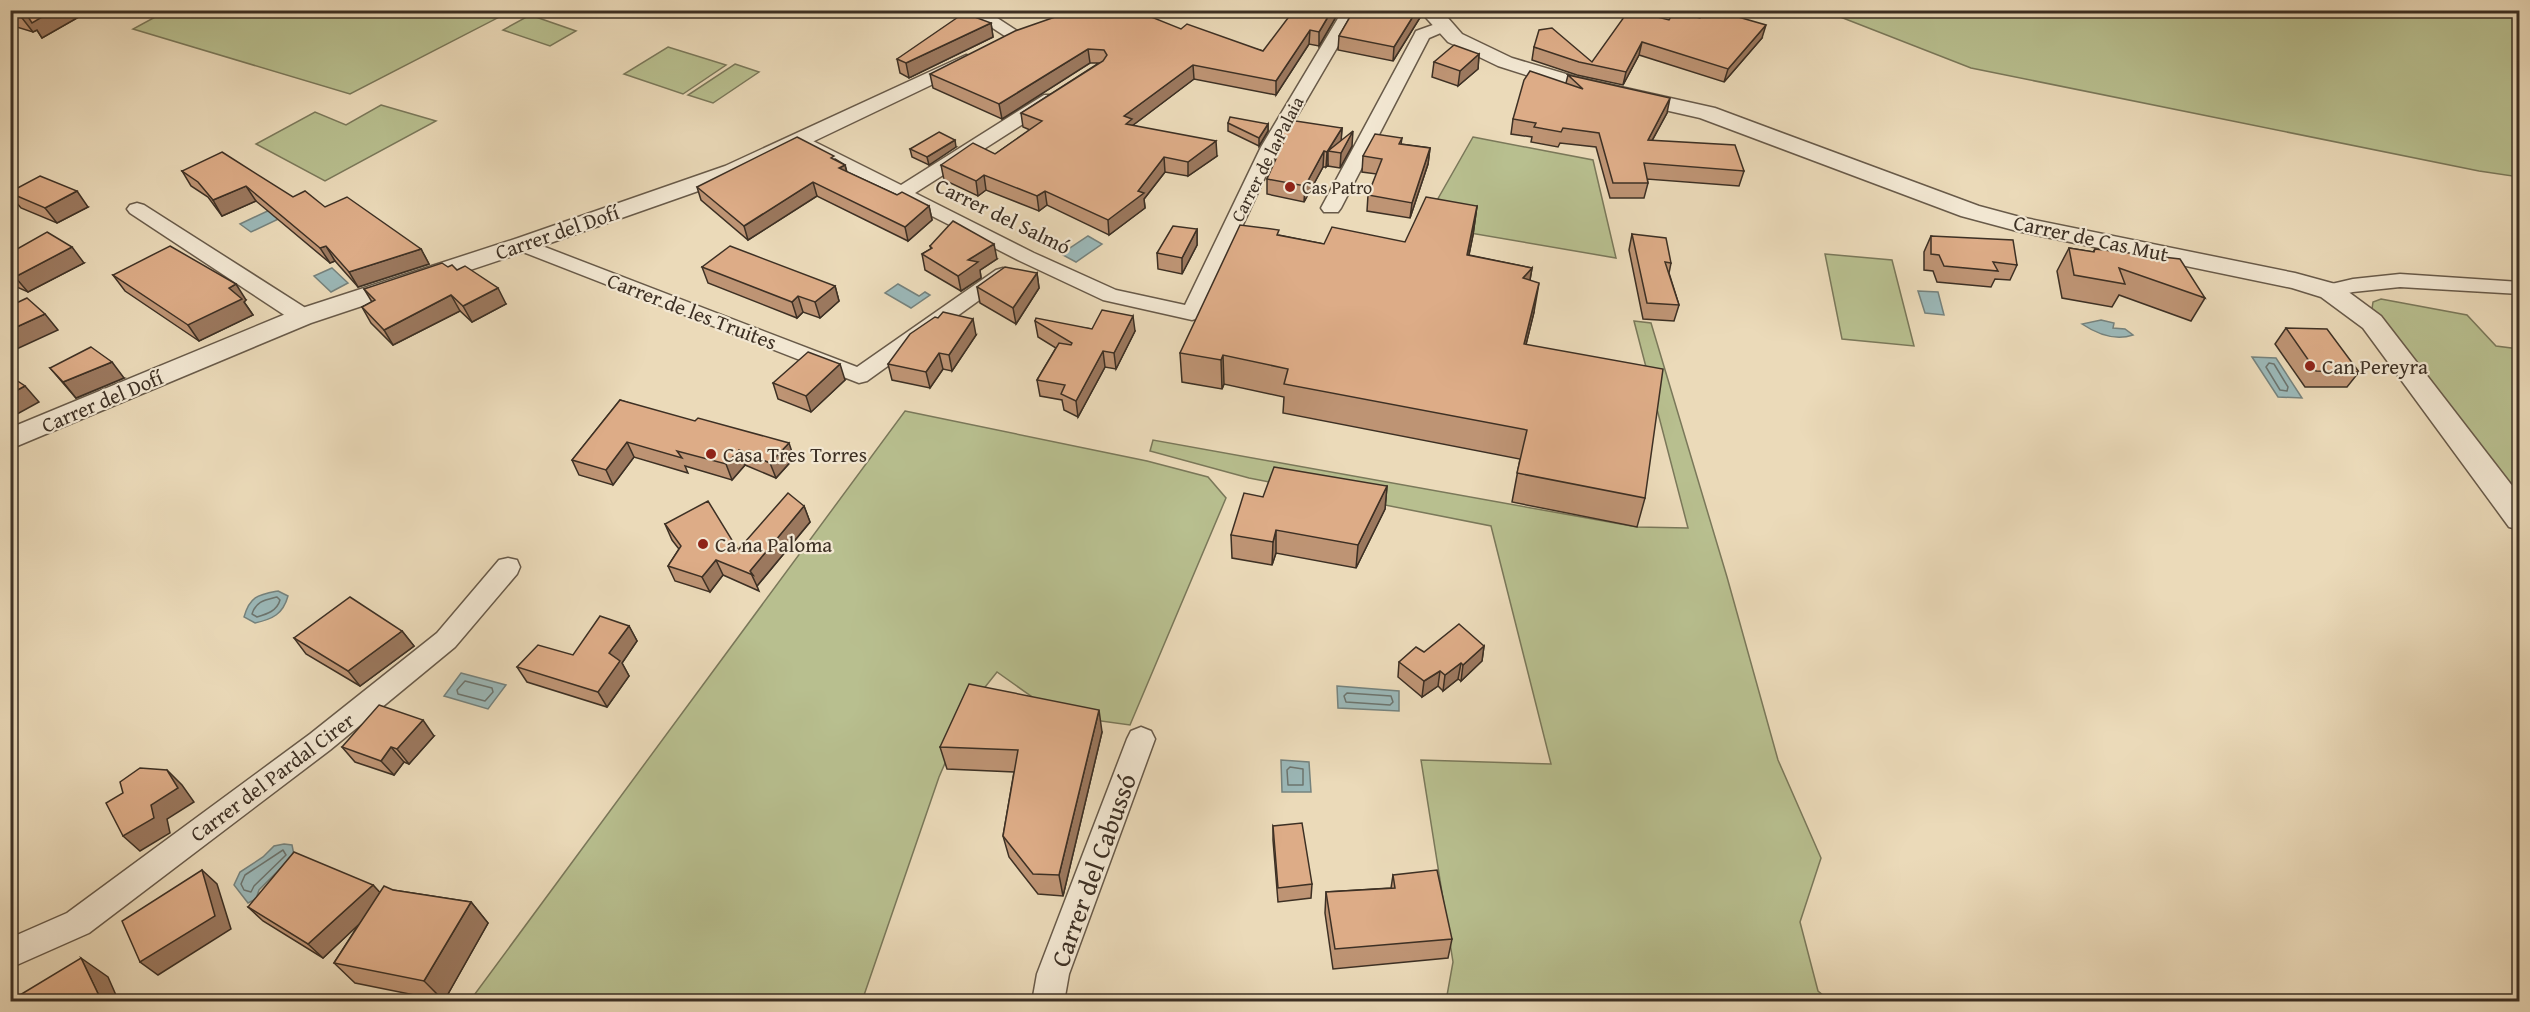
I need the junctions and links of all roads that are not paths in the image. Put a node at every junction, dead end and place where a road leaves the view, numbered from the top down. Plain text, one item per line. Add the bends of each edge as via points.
1 (973, 10) edge
2 (1351, 10) edge
3 (1429, 10) edge
4 (1444, 27) junction
5 (1038, 29) edge
6 (1001, 43) junction
7 (1068, 87) edge
8 (800, 141) junction
9 (902, 193) junction
10 (1331, 208) dead end
11 (137, 209) dead end
12 (527, 243) junction
13 (1027, 257) junction
14 (2520, 288) edge
15 (2330, 291) junction
16 (1192, 313) joint
17 (302, 317) junction
18 (10, 439) edge
19 (2520, 519) edge
20 (508, 567) dead end
21 (1141, 739) dead end
22 (10, 953) edge
23 (1048, 1002) edge

1 - 6 street
2 - 16 street, Carrer de la Palaia via 1270,147
3 - 4 street, Carrer de Cas Mut
4 - 10 street via 1422,35
4 - 15 street, Carrer de Cas Mut via 1479,51 1529,70 1707,113 1989,216
5 - 6 street, Carrer del Dofí
6 - 8 street, Carrer del Dofí
7 - 9 street
8 - 9 street, Carrer del Salmó
8 - 12 street, Carrer del Dofí via 717,177
9 - 13 street, Carrer del Salmó
11 - 17 street
12 - 13 street, Carrer de les Truites via 530,248 859,376
12 - 17 street, Carrer del Dofí
13 - 16 street, Carrer del Salmó via 1110,295
14 - 15 street via 2389,280
15 - 19 street, Carrer de Cas Mut via 2372,322
17 - 18 street, Carrer del Dofí
20 - 22 street, Carrer del Pardal Cirer via 446,640 320,742 78,922
21 - 23 street, Carrer del Cabussó via 1053,974

